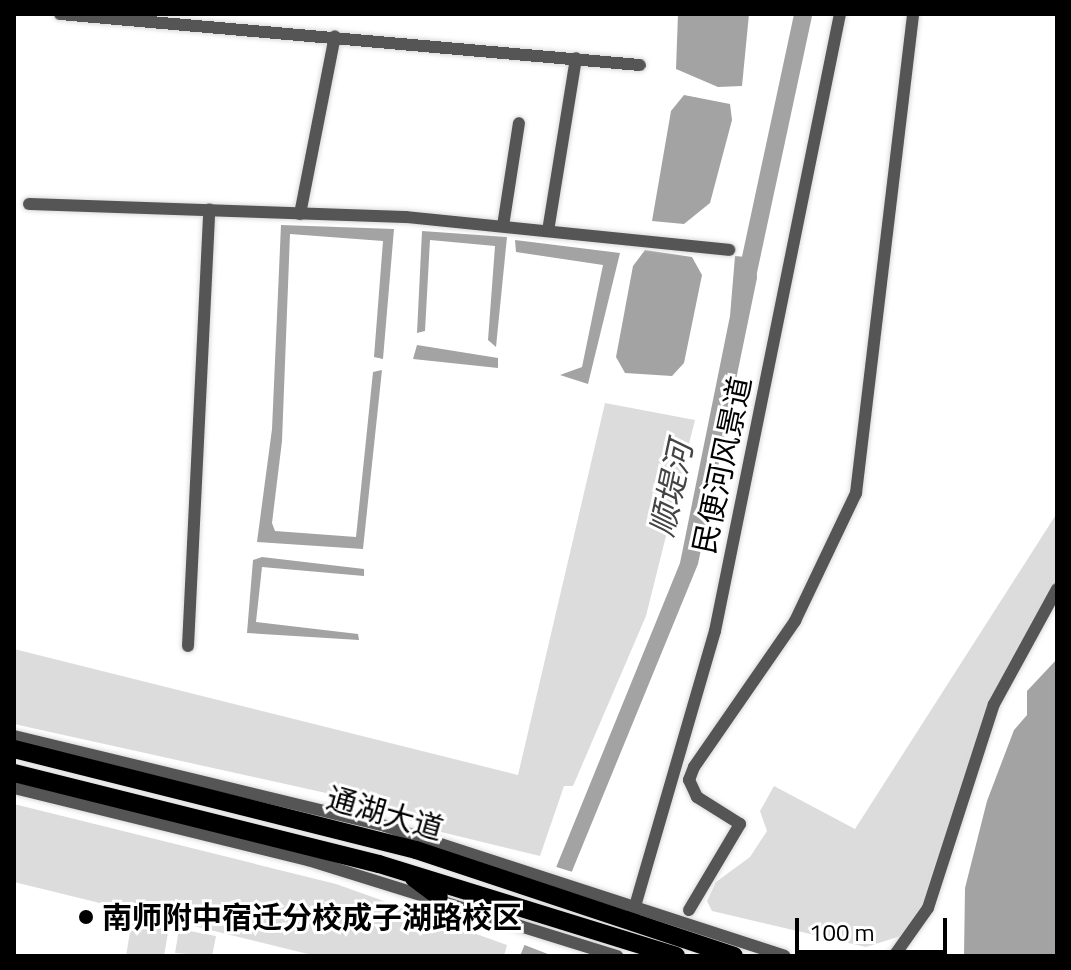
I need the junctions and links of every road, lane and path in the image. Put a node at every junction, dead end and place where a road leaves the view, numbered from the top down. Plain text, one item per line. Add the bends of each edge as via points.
1 (60, 14) edge
2 (840, 14) edge
3 (913, 14) edge
4 (335, 36) junction
5 (576, 58) junction
6 (640, 65) dead end
7 (519, 123) dead end
8 (29, 204) dead end
9 (209, 210) junction
10 (300, 214) junction
11 (503, 226) junction
12 (548, 231) junction
13 (729, 250) dead end
14 (1057, 589) edge
15 (188, 646) dead end
16 (14, 736) edge
17 (14, 749) edge
18 (14, 773) edge
19 (14, 788) edge
20 (521, 869) junction
21 (481, 870) junction
22 (405, 871) junction
23 (538, 882) junction
24 (439, 897) junction
25 (689, 910) dead end
26 (633, 913) junction
27 (568, 928) junction
28 (692, 950) edge
29 (617, 956) edge
30 (676, 956) edge
31 (734, 956) edge
32 (784, 956) edge
33 (894, 956) edge

1 - 4 street
2 - 26 street, 民便河风景道 via 715,631
3 - 25 street via 856,493 795,621 694,767 689,780 697,797 740,824
4 - 5 street
4 - 10 street
5 - 6 street
5 - 12 street
7 - 11 street
8 - 9 street
9 - 10 street
9 - 15 street via 190,485
10 - 11 street
11 - 12 street
12 - 13 street
14 - 33 street via 994,704 928,908
16 - 20 street via 385,826
17 - 21 main road, 通湖大道
18 - 22 main road, 通湖大道
19 - 24 street
20 - 21 main road
20 - 23 street
21 - 23 main road, 通湖大道
22 - 24 main road
22 - 27 main road, 通湖大道 via 523,904
23 - 26 main road, 通湖大道
24 - 27 street via 521,924
26 - 28 main road, 通湖大道
26 - 32 street
27 - 29 street
27 - 30 main road, 通湖大道
28 - 31 main road, 通湖大道

